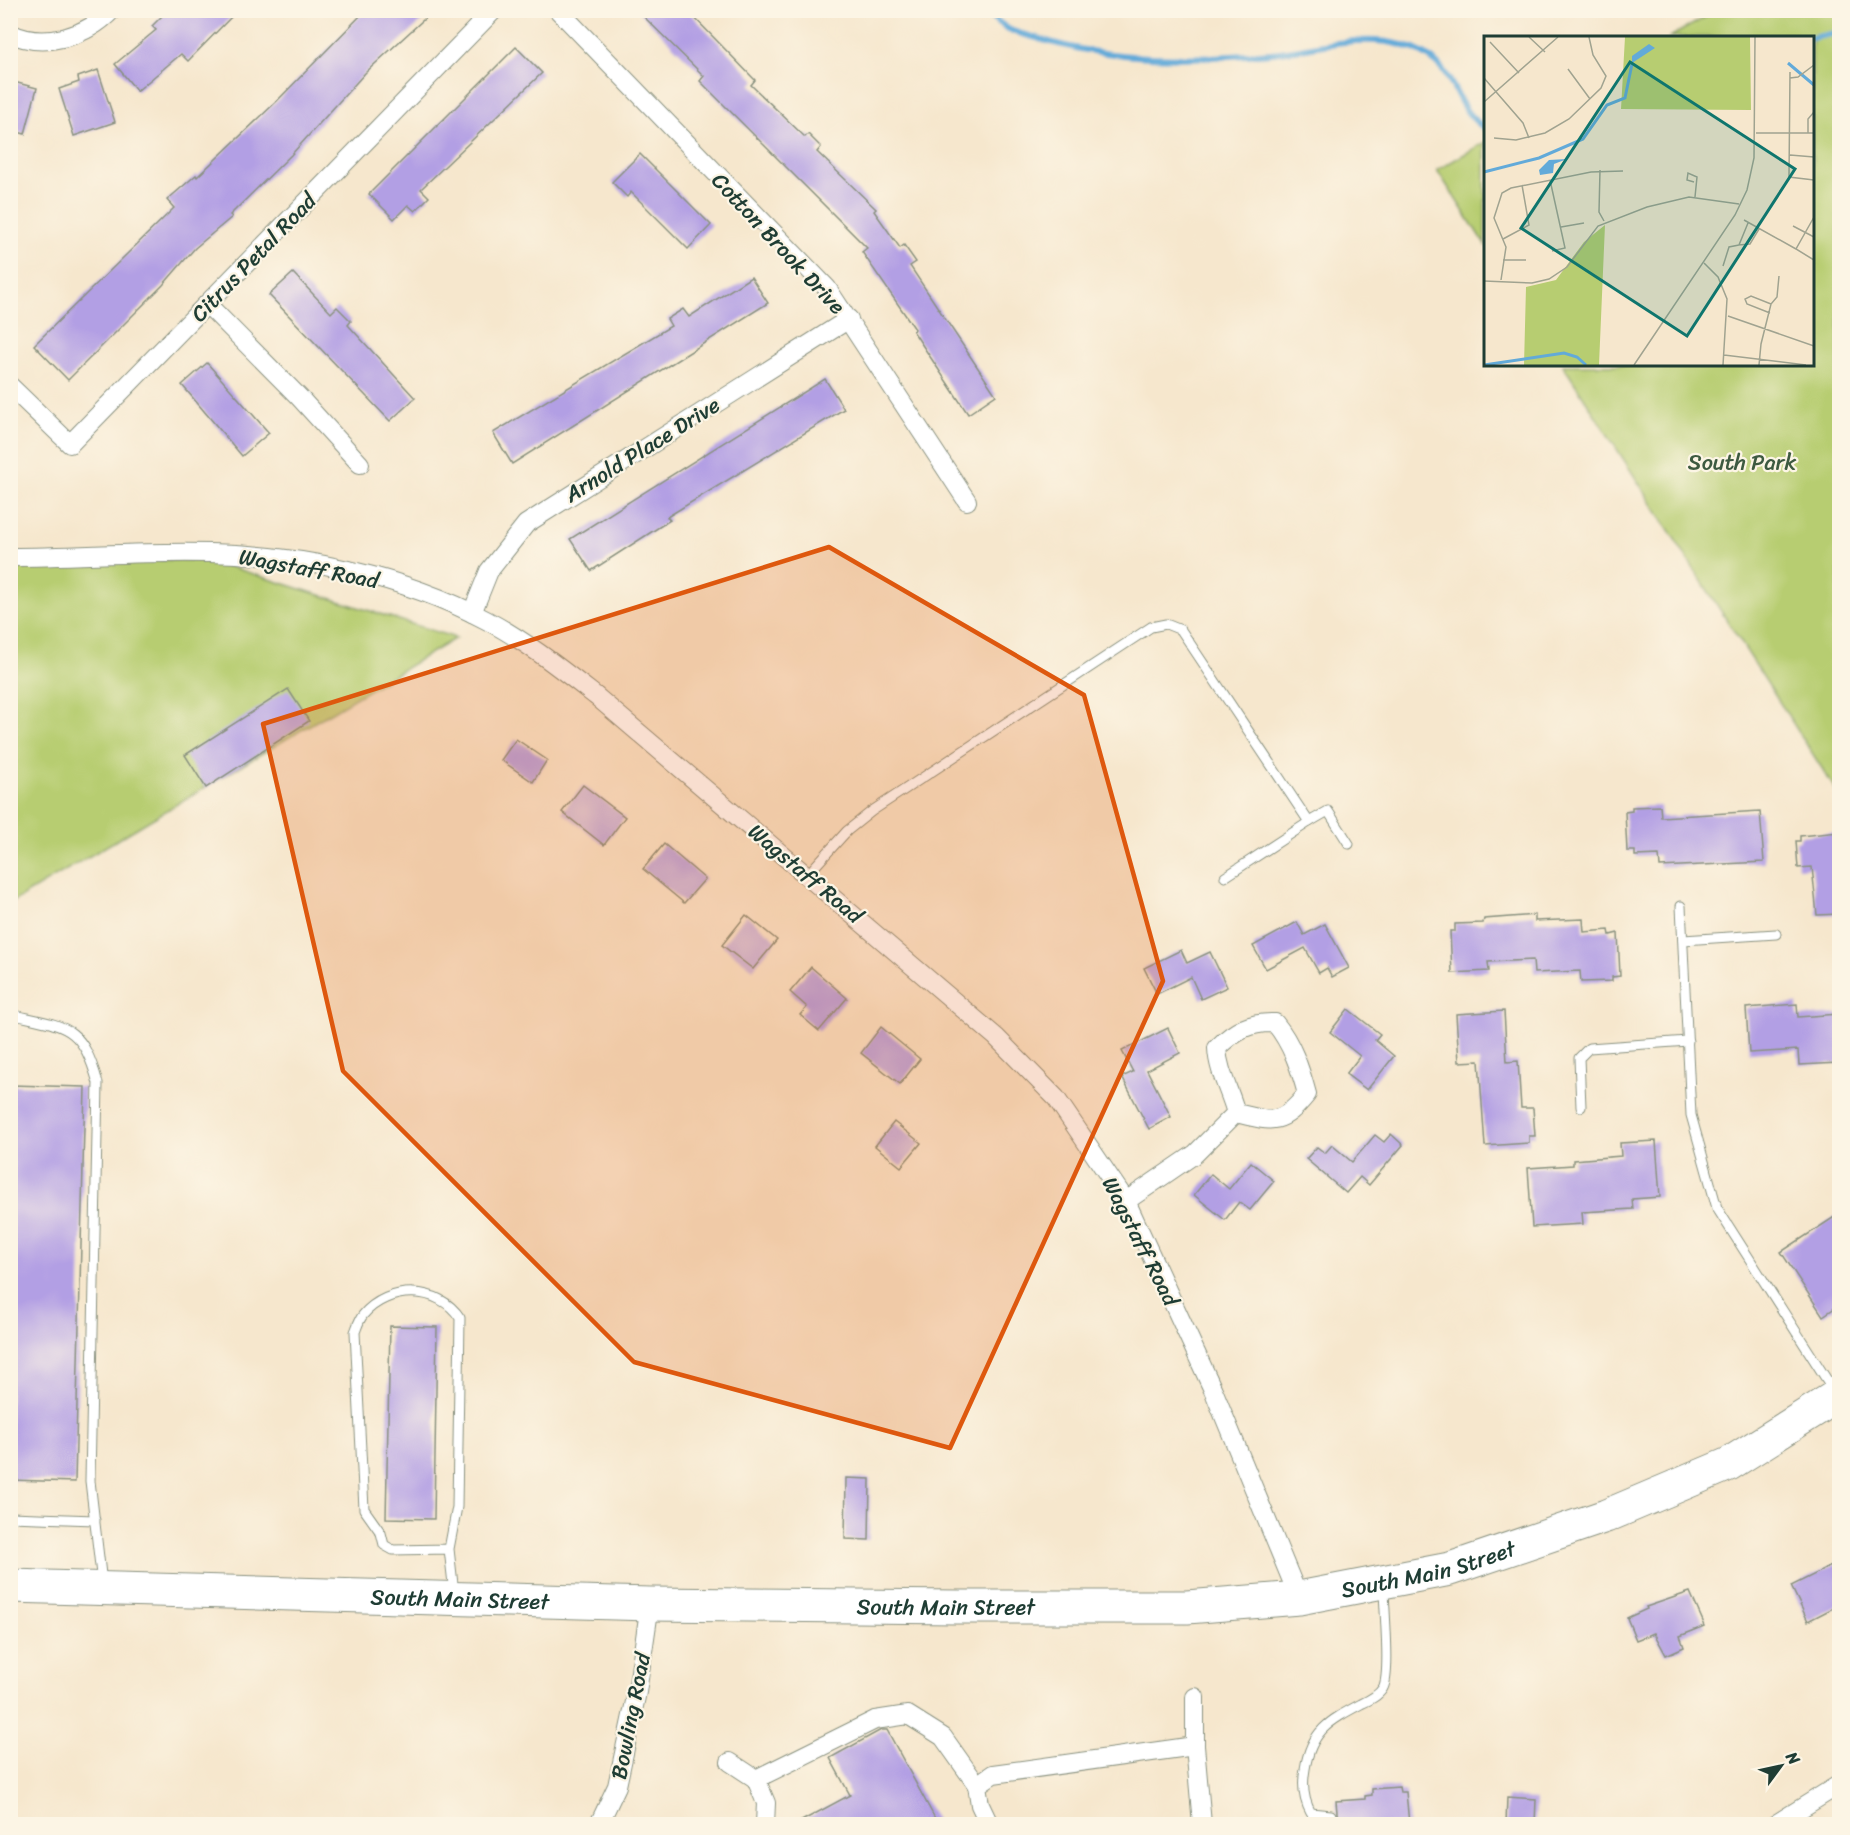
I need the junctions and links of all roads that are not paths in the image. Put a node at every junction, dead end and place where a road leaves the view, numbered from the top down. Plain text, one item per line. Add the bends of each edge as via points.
1 (112, 10) edge
2 (494, 10) edge
3 (558, 10) edge
4 (10, 33) edge
5 (207, 304) junction
6 (849, 319) junction
7 (10, 386) edge
8 (360, 464) dead end
9 (967, 501) dead end
10 (10, 557) edge
11 (472, 613) junction
12 (1309, 822) junction
13 (1348, 844) dead end
14 (808, 874) junction
15 (1224, 877) dead end
16 (1681, 906) dead end
17 (1776, 934) dead end
18 (1683, 940) junction
19 (10, 1014) edge
20 (1688, 1041) junction
21 (1581, 1107) dead end
22 (1236, 1113) junction
23 (1126, 1201) junction
24 (1838, 1395) edge
25 (10, 1517) edge
26 (94, 1520) junction
27 (449, 1549) junction
28 (1384, 1582) junction
29 (10, 1586) edge
30 (102, 1589) junction
31 (454, 1598) junction
32 (1299, 1598) junction
33 (650, 1604) junction
34 (1195, 1697) dead end
35 (1195, 1746) junction
36 (730, 1762) dead end
37 (756, 1779) junction
38 (1839, 1784) edge
39 (977, 1785) junction
40 (1332, 1815) dead end
41 (599, 1824) edge
42 (765, 1824) edge
43 (989, 1824) edge
44 (1202, 1824) edge
45 (1776, 1824) edge

1 - 4 street via 86,30 62,38 37,40
2 - 5 street, Citrus Petal Road
3 - 6 street, Cotton Brook Drive via 797,256
5 - 7 street, Citrus Petal Road via 70,444
5 - 8 street
6 - 9 street, Cotton Brook Drive
6 - 11 street, Arnold Place Drive via 526,524 489,571
10 - 11 street, Wagstaff Road via 154,552 277,559 342,569 411,588
11 - 14 street, Wagstaff Road via 539,652
12 - 13 lane via 1328,811
12 - 14 lane via 1181,630 1167,624 1151,627 872,811 847,831
12 - 15 lane
14 - 23 street, Wagstaff Road via 996,1037 1056,1098
16 - 18 lane
17 - 18 lane
18 - 20 lane
19 - 26 lane via 60,1026 80,1038 98,1083 90,1481
20 - 21 lane via 1588,1048 1579,1058
20 - 24 lane via 1691,1115 1718,1208
22 - 22 street via 1270,1122 1292,1113 1307,1094 1295,1056 1275,1023 1255,1023 1228,1037 1217,1048 1218,1066
22 - 23 street via 1195,1154
23 - 32 street, Wagstaff Road via 1214,1392
24 - 28 highway, South Main Street via 1729,1464 1606,1516 1450,1569
25 - 26 lane
26 - 30 lane
27 - 27 lane via 456,1511 460,1318 453,1307 439,1298 418,1292 396,1294 362,1316 355,1332 364,1509 381,1533 384,1545 393,1550
27 - 31 lane
28 - 32 highway, South Main Street
28 - 40 lane via 1384,1686 1376,1697 1329,1722 1308,1752 1302,1783 1306,1804 1311,1813
29 - 30 highway, South Main Street
30 - 31 highway, South Main Street
31 - 33 highway, South Main Street
32 - 33 highway, South Main Street via 1187,1607
33 - 41 street, Bowling Road via 617,1786
34 - 35 street
35 - 39 street via 993,1774
35 - 44 street
36 - 37 street
37 - 39 street via 875,1720 908,1715 943,1737
37 - 42 street via 766,1803
38 - 45 street
39 - 43 street via 980,1805

